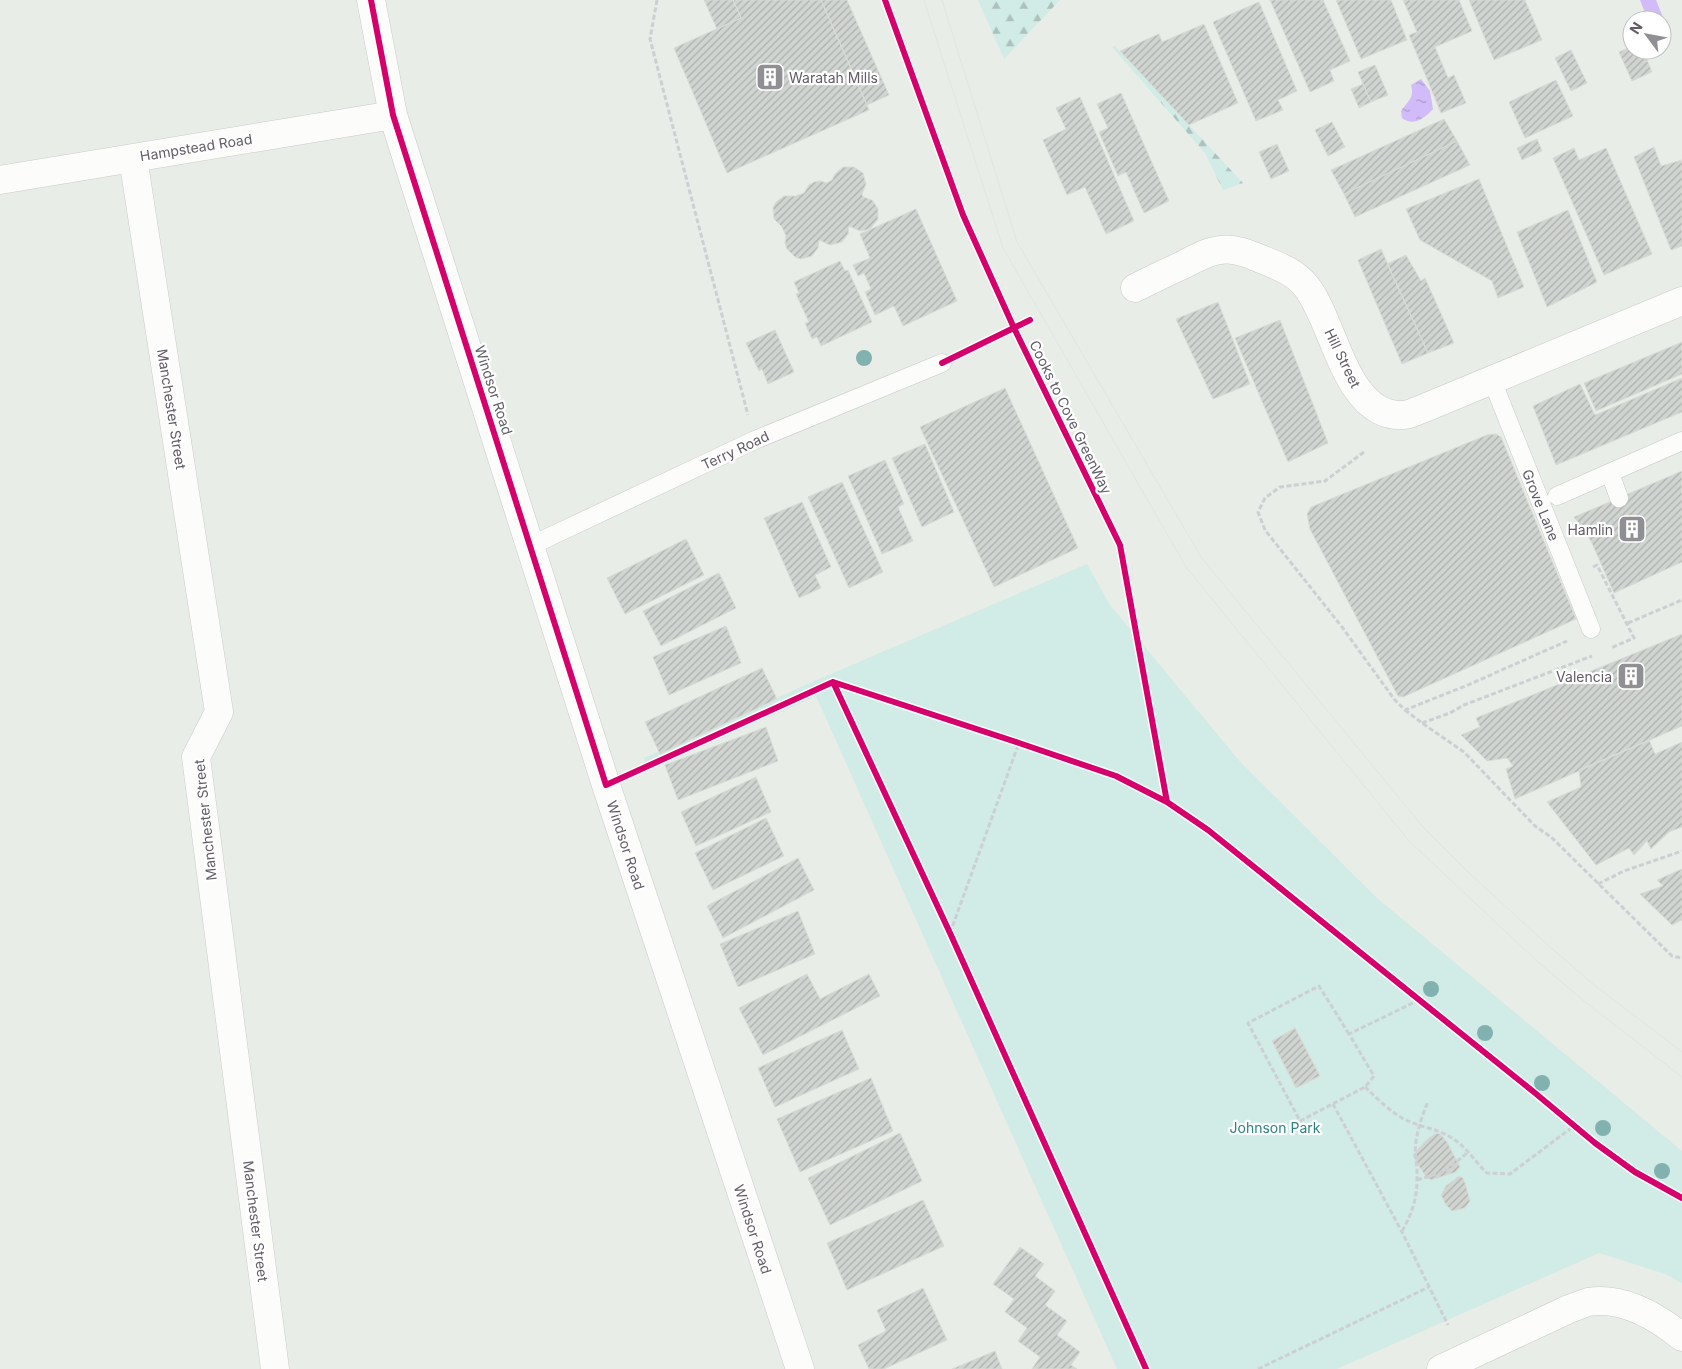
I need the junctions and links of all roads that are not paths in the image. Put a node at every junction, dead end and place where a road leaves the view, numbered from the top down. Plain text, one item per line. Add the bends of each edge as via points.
1 (371, 0) edge
2 (393, 115) junction
3 (133, 158) junction
4 (0, 180) edge
5 (1135, 288) dead end
6 (1682, 301) edge
7 (942, 363) dead end
8 (1492, 380) junction
9 (1682, 441) edge
10 (1610, 473) junction
11 (1557, 496) dead end
12 (1619, 498) dead end
13 (530, 546) junction
14 (1591, 629) road end
15 (1682, 1337) edge
16 (275, 1369) edge
17 (800, 1369) edge
18 (1441, 1369) edge

1 - 2 street, Windsor Road
2 - 3 street, Hampstead Road
2 - 13 street, Windsor Road
3 - 4 street, Hampstead Road
3 - 16 street, Manchester Street via 219,712 196,757
5 - 8 street, Hill Street via 1203,255 1221,250 1240,251 1292,273 1306,286 1356,388 1367,402 1385,413 1404,415 1422,410
6 - 8 street, Hill Street
7 - 13 lane, Terry Road via 755,440
8 - 14 lane, Grove Lane
9 - 10 lane
10 - 11 lane
10 - 12 lane
13 - 17 street, Windsor Road
15 - 18 street via 1648,1314 1626,1304 1588,1302

